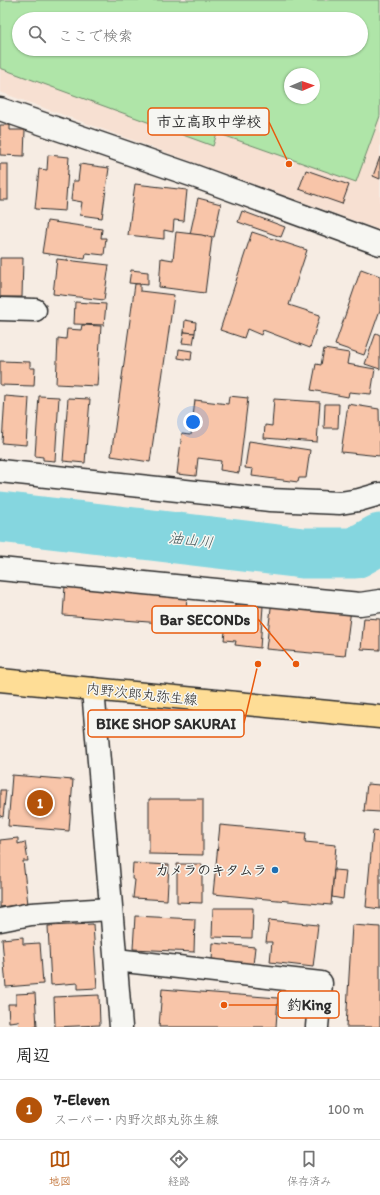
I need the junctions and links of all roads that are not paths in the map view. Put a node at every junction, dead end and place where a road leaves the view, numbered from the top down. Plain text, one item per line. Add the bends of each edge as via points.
1 (0, 110) edge
2 (380, 244) edge
3 (0, 309) edge
4 (35, 310) dead end
5 (0, 471) edge
6 (380, 494) edge
7 (0, 569) edge
8 (380, 601) edge
9 (0, 680) edge
10 (93, 689) junction
11 (380, 717) edge
12 (110, 909) junction
13 (0, 920) edge
14 (116, 960) junction
15 (121, 1027) edge
16 (317, 1027) edge

1 - 2 street via 194,176
3 - 4 street
5 - 6 street via 270,500 340,503
7 - 8 street via 360,604
9 - 10 main road, 内野次郎丸弥生線
10 - 11 main road, 内野次郎丸弥生線
10 - 12 street
12 - 13 street via 31,914
12 - 14 street
14 - 15 street
14 - 16 street via 321,983

